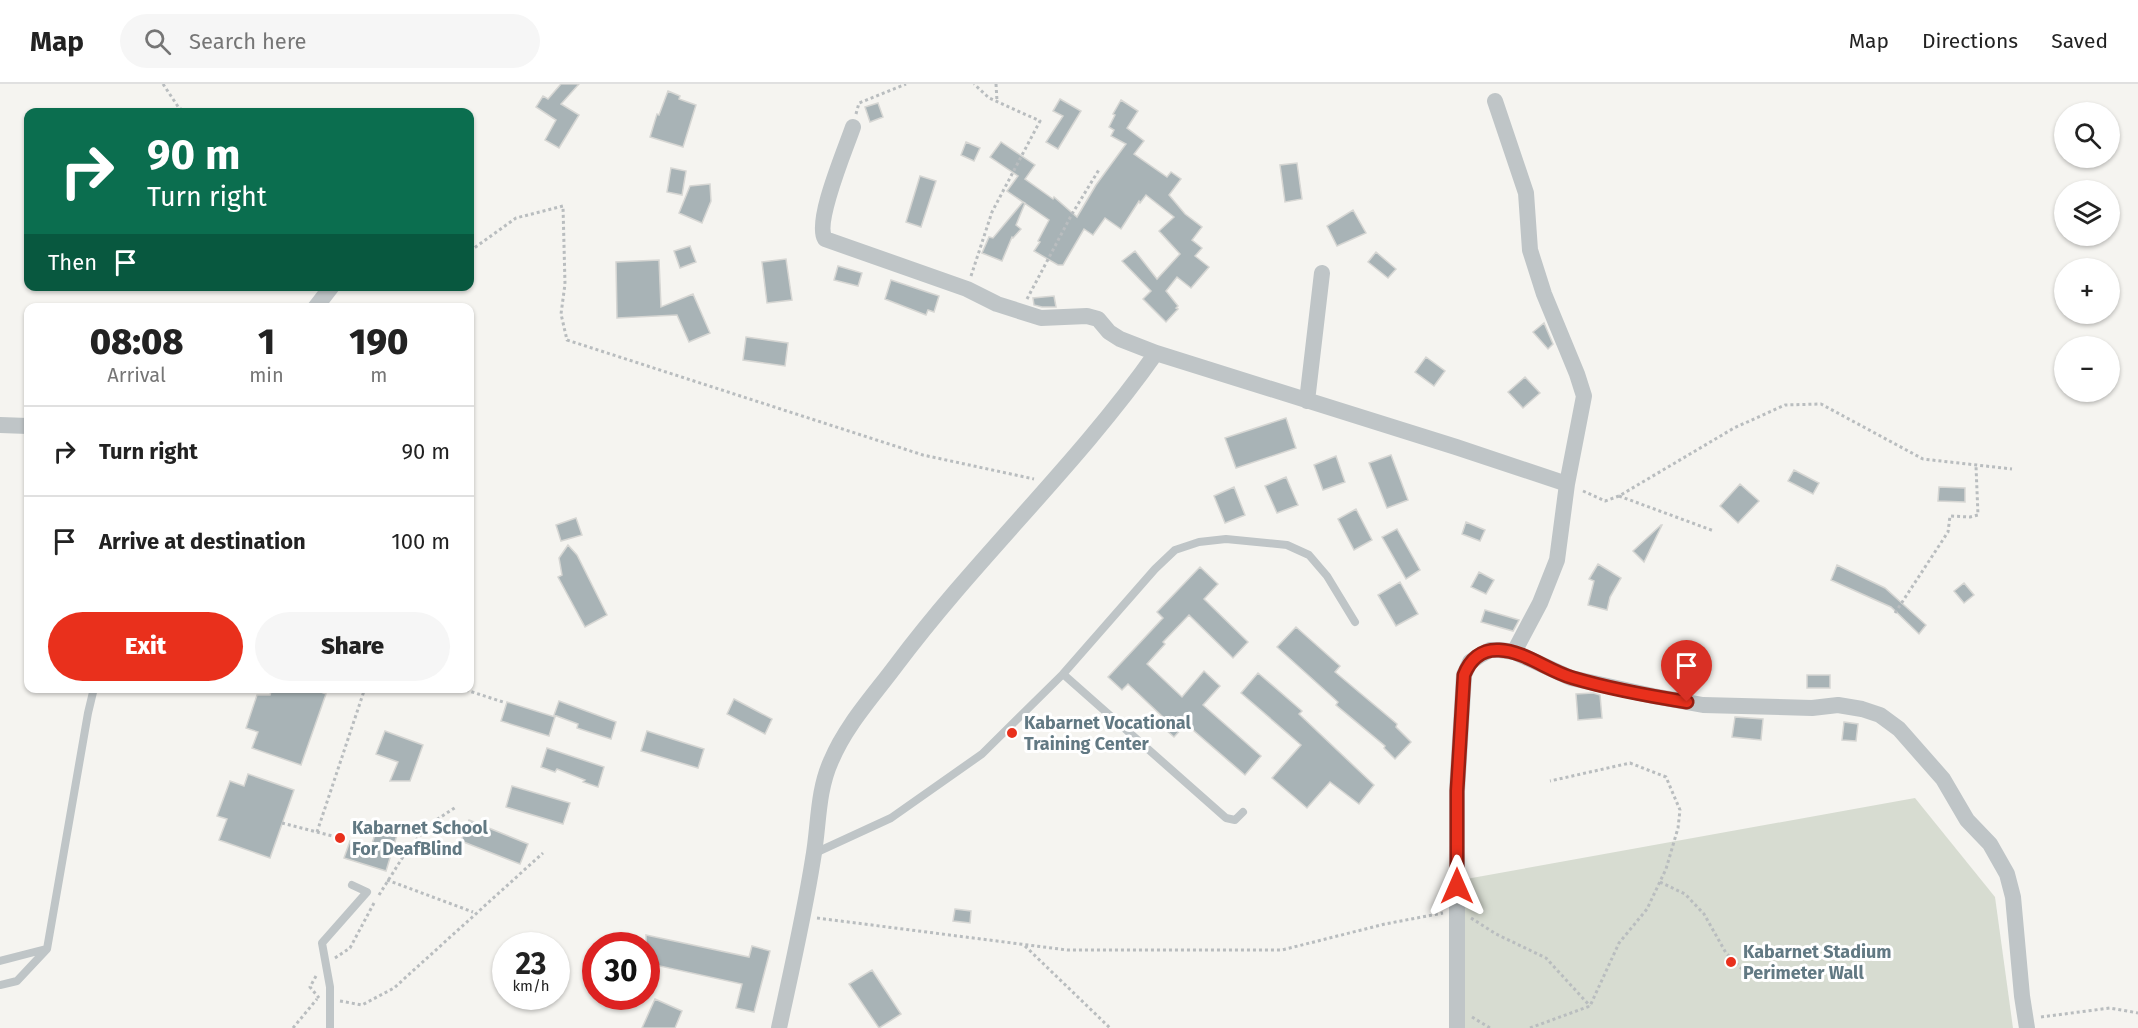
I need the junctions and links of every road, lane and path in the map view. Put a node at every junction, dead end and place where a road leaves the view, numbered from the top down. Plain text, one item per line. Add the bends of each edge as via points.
1 (163, 84) edge
2 (906, 84) edge
3 (974, 84) edge
4 (996, 84) edge
5 (1495, 100) dead end
6 (997, 101) junction
7 (179, 108) edge
8 (853, 127) joint
9 (1100, 168) dead end
10 (474, 248) edge
11 (1322, 273) dead end
12 (967, 289) junction
13 (328, 291) edge
14 (319, 303) edge
15 (1020, 311) junction
16 (1156, 353) junction
17 (1307, 401) junction
18 (0, 425) edge
19 (24, 426) edge
20 (1976, 466) junction
21 (2012, 470) dead end
22 (1050, 483) junction
23 (1567, 484) junction
24 (1619, 496) junction
25 (1714, 531) dead end
26 (1895, 613) dead end
27 (1355, 622) dead end
28 (1514, 652) junction
29 (1063, 674) junction
30 (93, 693) edge
31 (363, 693) edge
32 (474, 693) edge
33 (503, 702) dead end
34 (1550, 781) dead end
35 (1243, 812) dead end
36 (282, 823) dead end
37 (317, 832) junction
38 (344, 839) dead end
39 (543, 853) dead end
40 (814, 853) junction
41 (387, 879) dead end
42 (1660, 882) junction
43 (352, 885) dead end
44 (1458, 910) junction
45 (473, 912) dead end
46 (804, 916) junction
47 (1023, 945) junction
48 (47, 949) junction
49 (0, 961) edge
50 (1746, 974) dead end
51 (0, 985) edge
52 (329, 999) dead end
53 (340, 1001) dead end
54 (1590, 1006) junction
55 (2138, 1013) edge
56 (2027, 1023) edge
57 (293, 1028) edge
58 (330, 1028) edge
59 (778, 1028) edge
60 (1110, 1028) edge
61 (1457, 1028) edge
62 (1530, 1028) edge

1 - 7 path
2 - 8 path via 859,103
3 - 6 path
4 - 6 path
5 - 23 street via 1526,193 1530,250 1584,396
6 - 12 path via 1040,121 992,212
8 - 12 street via 825,208 825,239
9 - 15 path
10 - 22 path via 516,218 563,206 566,284 561,314 567,340 923,455
11 - 17 street
12 - 15 street
13 - 14 street
15 - 16 street via 1041,318 1098,319 1120,339
16 - 17 street
16 - 22 street via 1125,397
17 - 23 street
18 - 19 street
20 - 21 path
20 - 24 path via 1923,459 1821,404 1785,405 1734,428
20 - 26 path via 1978,515 1950,516 1948,532
22 - 40 street via 928,623 844,734 821,789
23 - 24 path via 1605,501
23 - 28 street via 1557,560
24 - 25 path
27 - 29 lane via 1309,555 1287,545 1264,542 1199,542 1175,550 1155,569
28 - 44 street via 1490,650 1470,662 1464,675 1457,791
28 - 56 street via 1571,678 1653,696 1704,705 1838,705 1880,716 1899,729 1943,779 1967,820 1990,844 2007,874
29 - 35 lane via 1226,818 1235,820
29 - 40 lane via 982,754 891,818
30 - 48 lane
31 - 37 path
32 - 33 path
34 - 42 path via 1630,763 1666,777 1680,810
36 - 37 path
37 - 38 path
39 - 53 path via 394,988 362,1005
40 - 46 street
41 - 45 path
42 - 50 path via 1685,894 1704,914 1726,952
42 - 54 path via 1647,909 1618,943
43 - 58 lane via 367,892 322,943 330,987
44 - 47 path via 1282,950 1067,950
44 - 54 path via 1546,958
44 - 61 street
46 - 47 path
46 - 59 street
47 - 60 path
48 - 49 lane
48 - 51 lane via 17,981
52 - 57 path via 318,998
54 - 62 path
55 - 56 path via 2110,1008

